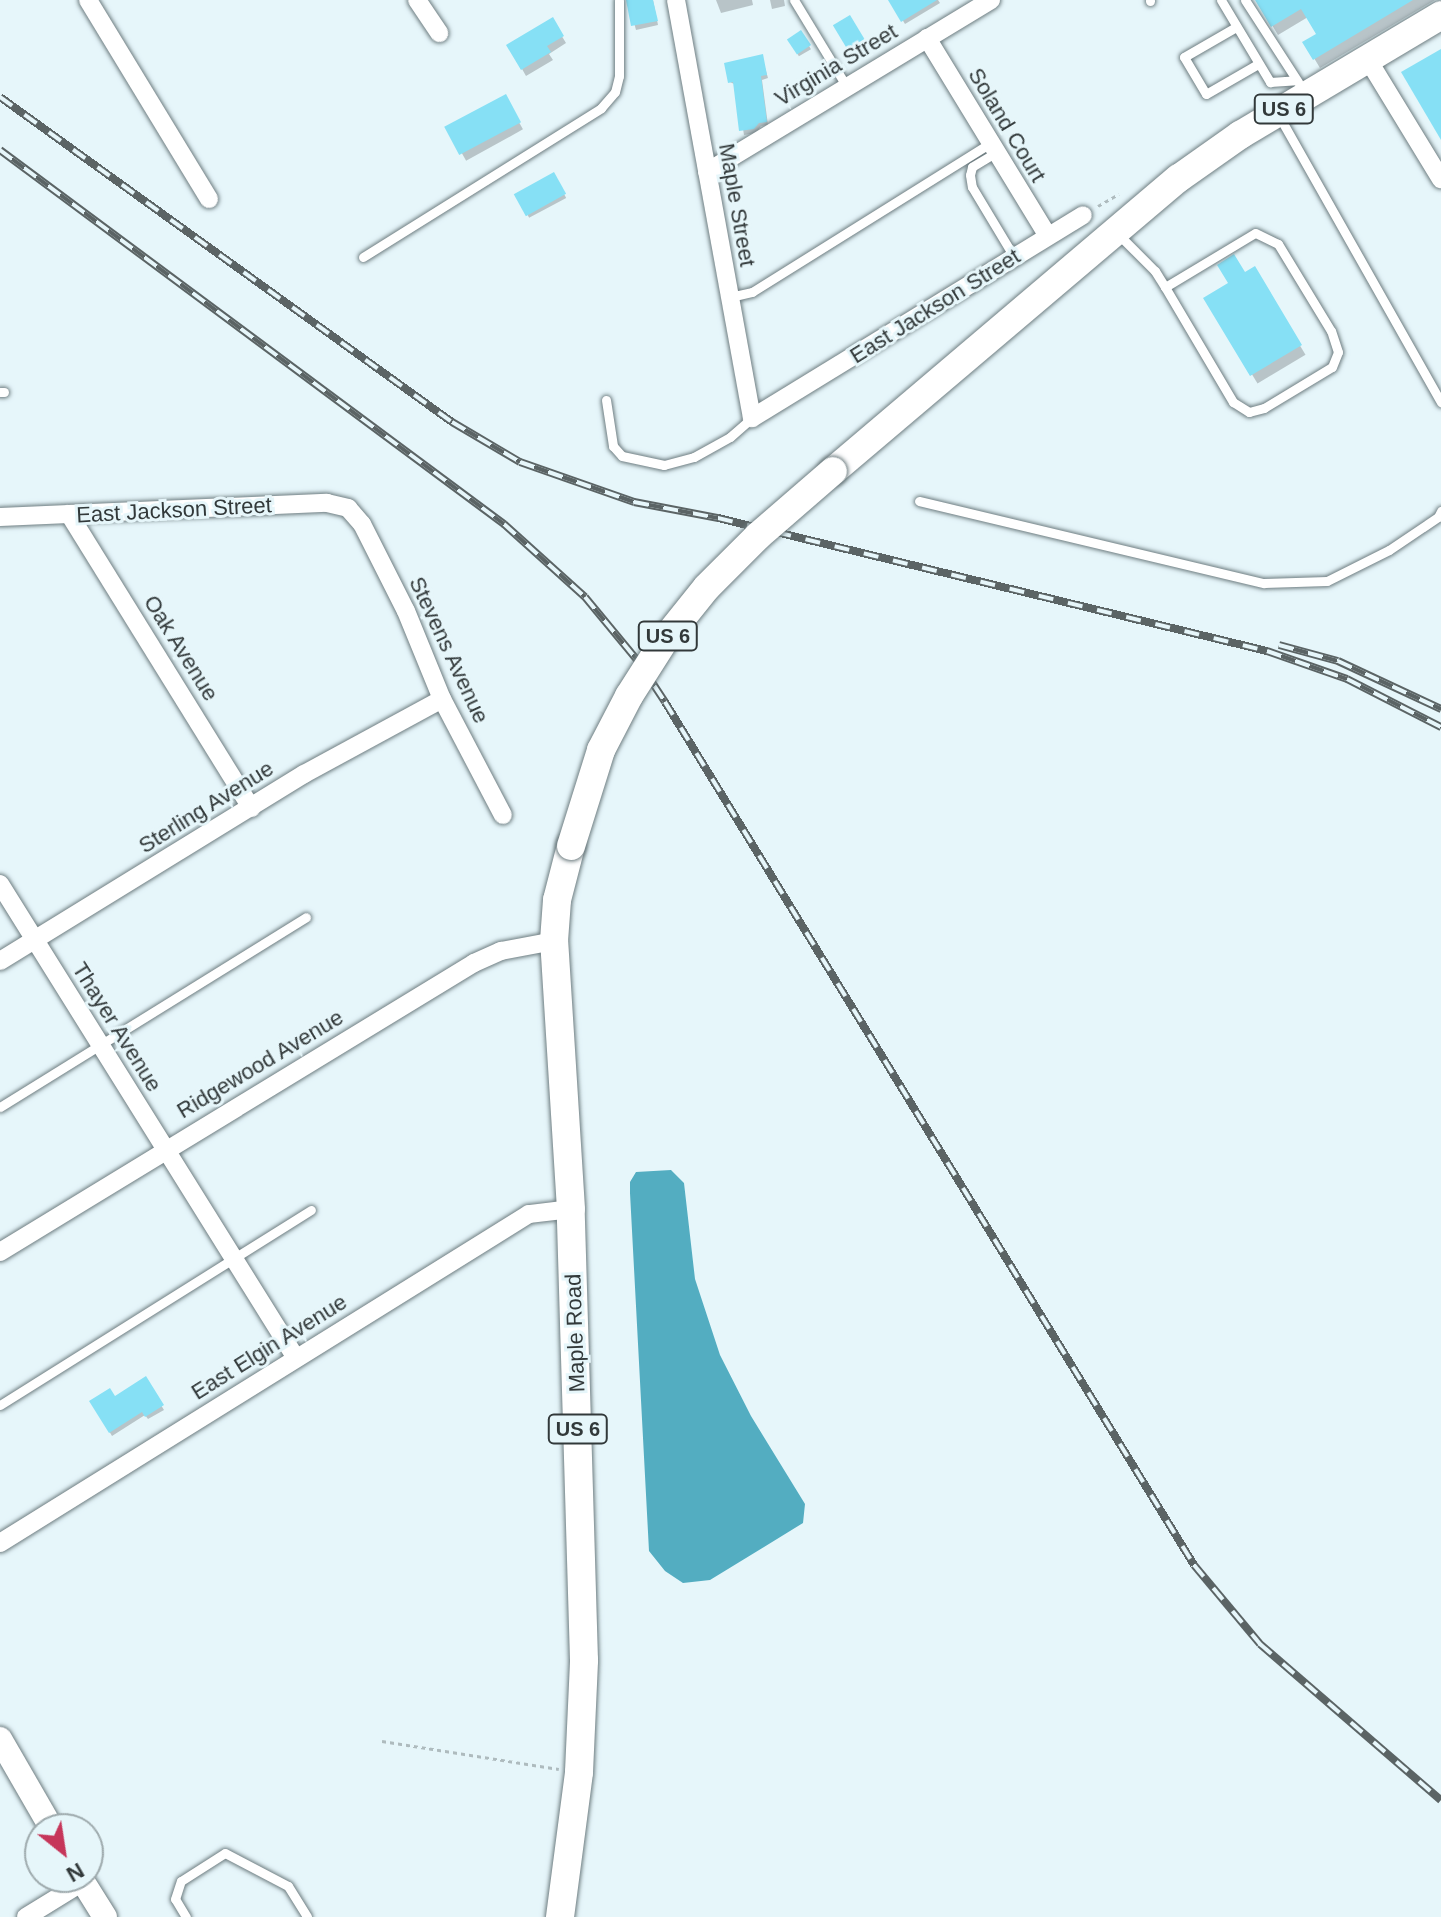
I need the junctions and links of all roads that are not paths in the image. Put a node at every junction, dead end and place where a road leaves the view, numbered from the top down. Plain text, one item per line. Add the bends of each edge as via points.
1 (88, 0) edge
2 (417, 0) edge
3 (619, 0) edge
4 (676, 0) edge
5 (794, 0) edge
6 (991, 0) edge
7 (1221, 0) edge
8 (1245, 0) edge
9 (1441, 15) edge
10 (1236, 27) junction
11 (439, 33) dead end
12 (927, 38) junction
13 (1367, 58) junction
14 (1258, 64) junction
15 (847, 87) junction
16 (1301, 88) junction
17 (1277, 113) junction
18 (992, 148) junction
19 (707, 172) junction
20 (1441, 179) edge
21 (209, 199) dead end
22 (1122, 213) junction
23 (1083, 215) road end
24 (1048, 236) junction
25 (363, 257) dead end
26 (1014, 257) junction
27 (1165, 287) junction
28 (730, 297) junction
29 (606, 400) dead end
30 (1441, 402) edge
31 (752, 418) junction
32 (919, 501) dead end
33 (348, 508) joint
34 (1441, 511) edge
35 (69, 514) junction
36 (0, 517) edge
37 (442, 699) junction
38 (251, 808) junction
39 (503, 815) dead end
40 (0, 884) edge
41 (306, 917) dead end
42 (35, 940) junction
43 (554, 941) junction
44 (0, 961) edge
45 (99, 1045) junction
46 (0, 1107) edge
47 (164, 1150) junction
48 (571, 1209) junction
49 (311, 1210) dead end
50 (0, 1252) edge
51 (233, 1258) junction
52 (296, 1358) junction
53 (0, 1405) edge
54 (0, 1543) edge
55 (0, 1739) edge
56 (43, 1813) edge
57 (68, 1893) edge
58 (90, 1893) edge
59 (47, 1912) edge
60 (26, 1917) edge
61 (105, 1917) edge
62 (186, 1917) edge
63 (307, 1917) edge
64 (560, 1917) edge

1 - 21 street
2 - 11 street
3 - 25 lane via 619,76 615,92 601,108
4 - 19 street, Maple Street
5 - 15 lane
6 - 12 street, Virginia Street
7 - 10 lane
8 - 16 lane
9 - 13 main road, US 6
10 - 14 lane
10 - 14 lane via 1184,57 1206,94
12 - 15 street, Virginia Street
12 - 18 street, Soland Court
13 - 16 main road, US 6
13 - 20 street
14 - 16 lane via 1270,82
15 - 19 street, Virginia Street
16 - 17 main road, US 6
17 - 22 main road, US 6
17 - 30 lane
18 - 24 street, Soland Court
18 - 26 lane via 972,167 972,187
18 - 28 lane via 752,292
19 - 28 street, Maple Street
22 - 27 lane
22 - 43 main road, US 6, bridge via 758,536 666,638 601,750 557,900
23 - 24 street, East Jackson Street
24 - 26 street, East Jackson Street
26 - 31 street, East Jackson Street
27 - 27 lane via 1233,402 1249,412 1332,367 1338,352 1331,331 1278,244 1255,233
28 - 31 street, Maple Street
29 - 31 lane via 613,446 622,456 664,465 694,457
32 - 34 lane via 1264,583 1327,581 1389,550
33 - 35 street, East Jackson Street via 327,503
33 - 37 street, Stevens Avenue via 362,524 406,611
35 - 36 street, East Jackson Street
35 - 38 street, Oak Avenue
37 - 38 street, Sterling Avenue
37 - 39 street, Stevens Avenue
38 - 42 street, Sterling Avenue
40 - 42 street, Thayer Avenue
41 - 45 lane
42 - 44 street, Sterling Avenue
42 - 45 street, Thayer Avenue
43 - 47 street, Ridgewood Avenue via 501,951 474,963
43 - 48 main road, Maple Road / US 6
45 - 46 lane
45 - 47 street, Thayer Avenue
47 - 50 street, Ridgewood Avenue
47 - 51 street, Thayer Avenue
48 - 52 street, East Elgin Avenue via 529,1214
48 - 64 main road, Maple Road / US 6 via 584,1660 579,1772
49 - 51 lane
51 - 52 street, Thayer Avenue
51 - 53 lane
52 - 54 street, East Elgin Avenue
55 - 56 street
57 - 59 street
58 - 61 street
59 - 60 street
62 - 63 lane via 175,1899 181,1881 225,1853 288,1886

